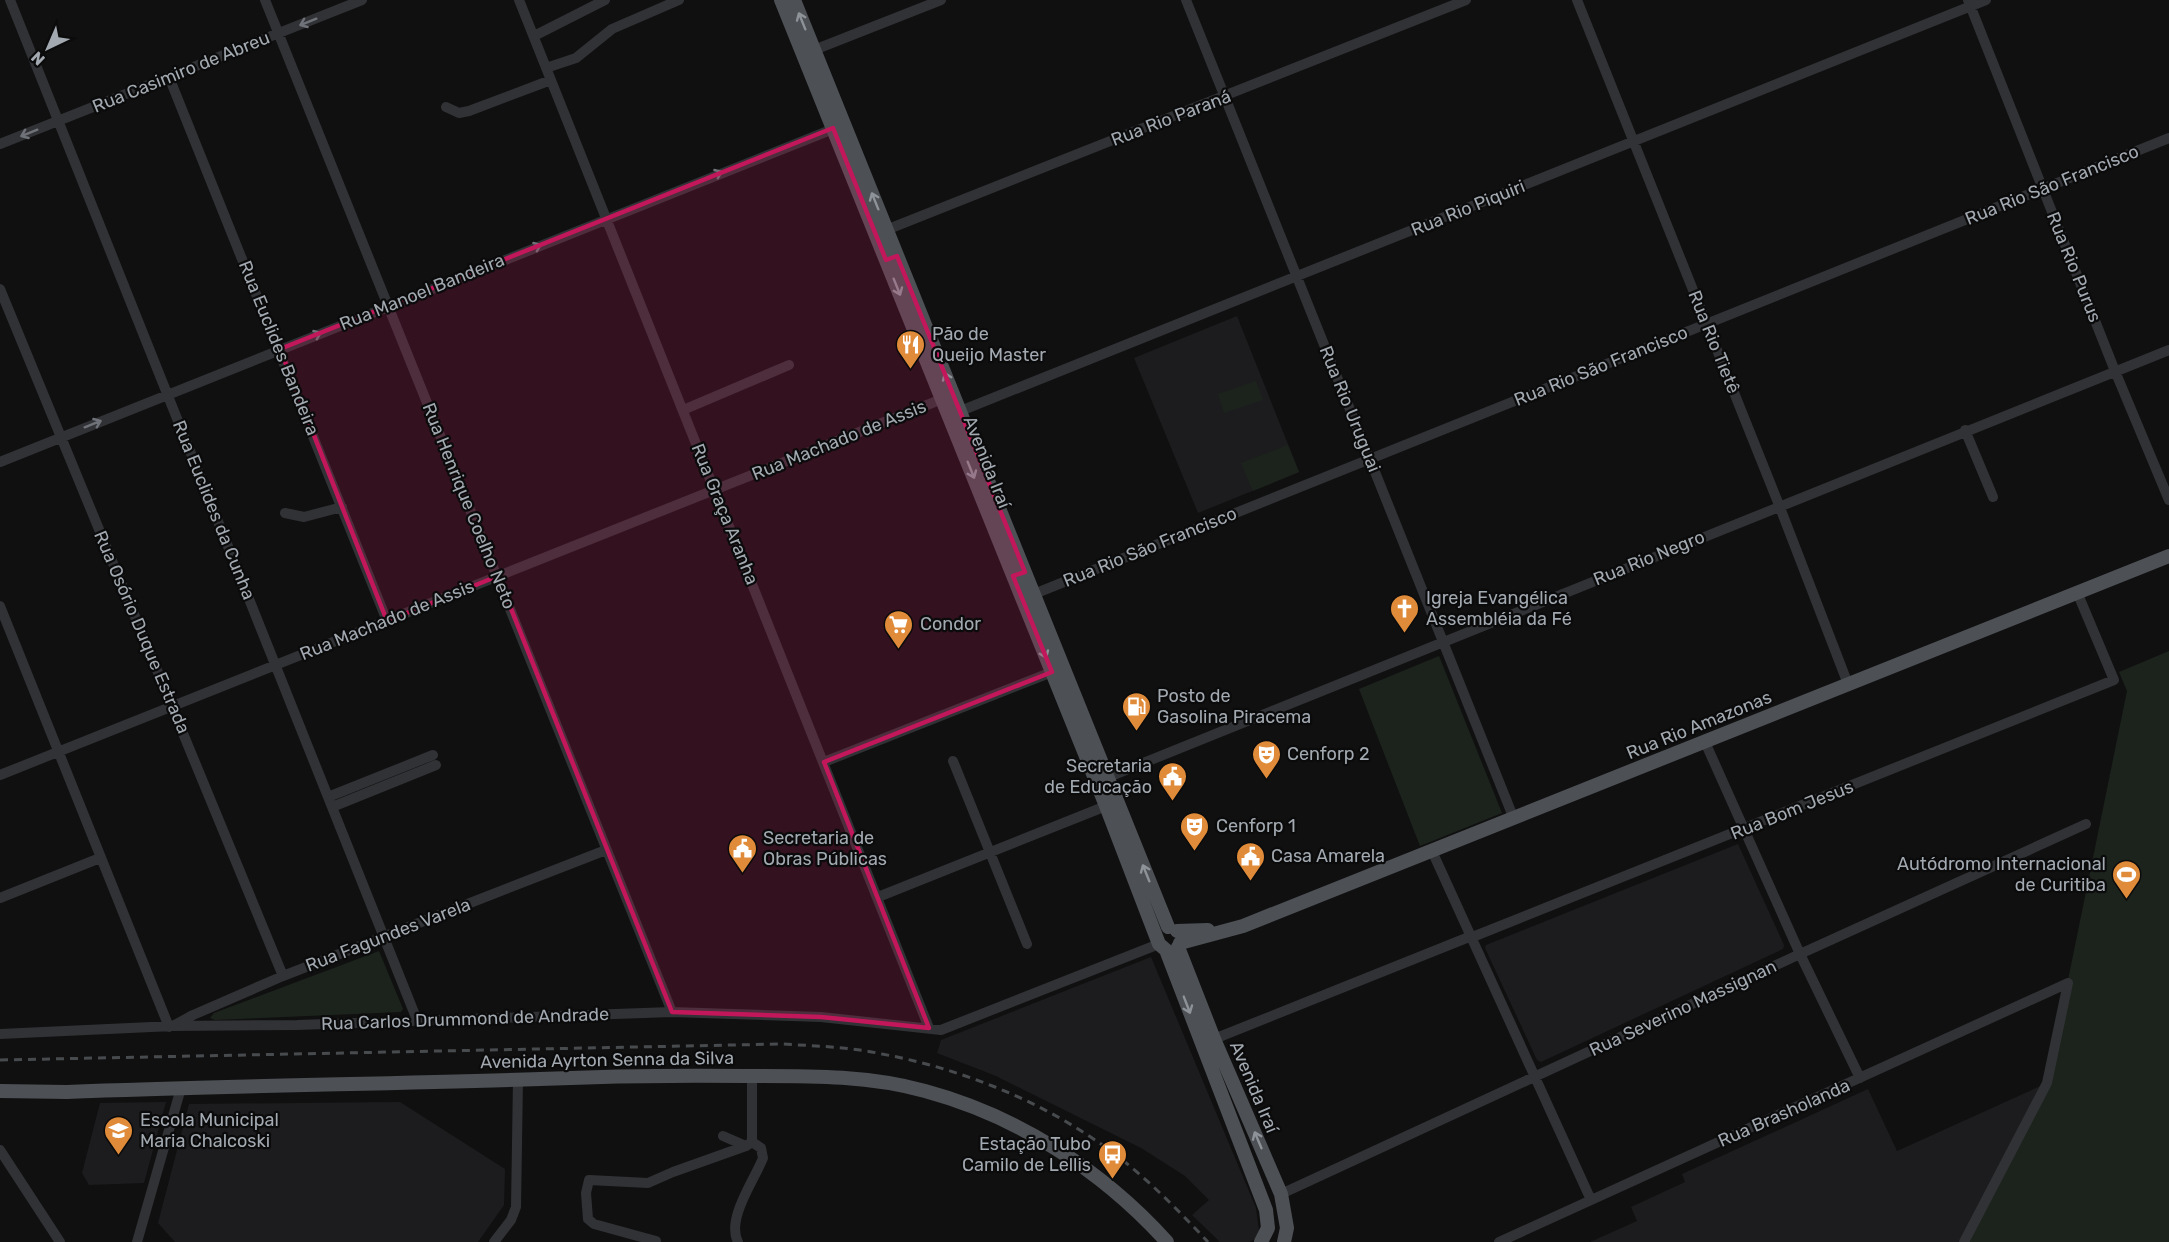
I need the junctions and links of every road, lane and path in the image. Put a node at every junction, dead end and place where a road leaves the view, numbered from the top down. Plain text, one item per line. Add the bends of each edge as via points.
1 (10, 0) edge
2 (265, 0) edge
3 (362, 0) edge
4 (519, 0) edge
5 (605, 0) edge
6 (679, 0) edge
7 (781, 0) edge
8 (794, 0) edge
9 (941, 0) edge
10 (1186, 0) edge
11 (1466, 0) edge
12 (1577, 0) edge
13 (1986, 0) edge
14 (590, 3) edge
15 (1969, 3) edge
16 (278, 33) junction
17 (534, 36) junction
18 (814, 50) junction
19 (546, 68) junction
20 (169, 77) junction
21 (551, 80) junction
22 (827, 98) junction
23 (1224, 98) junction
24 (446, 107) dead end
25 (59, 121) junction
26 (839, 126) junction
27 (2169, 138) edge
28 (1634, 141) junction
29 (0, 144) edge
30 (2043, 188) junction
31 (606, 219) junction
32 (881, 232) junction
33 (892, 258) junction
34 (1297, 277) junction
35 (0, 289) edge
36 (387, 306) junction
37 (1707, 324) junction
38 (280, 349) junction
39 (2169, 350) edge
40 (789, 365) dead end
41 (2115, 371) junction
42 (168, 393) junction
43 (942, 399) junction
44 (683, 410) junction
45 (954, 413) junction
46 (1965, 430) junction
47 (60, 438) junction
48 (1371, 459) junction
49 (0, 462) edge
50 (715, 490) junction
51 (1993, 497) dead end
52 (2169, 500) edge
53 (1779, 505) junction
54 (342, 507) junction
55 (285, 513) dead end
56 (2169, 556) edge
57 (1019, 574) junction
58 (498, 576) junction
59 (2077, 592) junction
60 (1034, 594) junction
61 (1, 614) edge
62 (387, 621) junction
63 (1442, 641) junction
64 (275, 665) junction
65 (1052, 672) junction
66 (1848, 684) junction
67 (173, 706) junction
68 (1705, 742) junction
69 (58, 752) junction
70 (435, 760) dead end
71 (953, 761) dead end
72 (824, 762) junction
73 (0, 775) edge
74 (1102, 779) junction
75 (330, 802) junction
76 (1106, 806) junction
77 (1514, 819) junction
78 (2086, 824) dead end
79 (1744, 830) junction
80 (606, 850) junction
81 (1432, 851) junction
82 (990, 852) junction
83 (100, 858) junction
84 (878, 897) junction
85 (0, 898) edge
86 (1243, 926) junction
87 (383, 936) junction
88 (1470, 938) junction
89 (1170, 940) junction
90 (1027, 944) dead end
91 (1800, 954) junction
92 (1188, 971) junction
93 (283, 976) junction
94 (672, 1012) junction
95 (417, 1020) junction
96 (171, 1026) junction
97 (929, 1028) junction
98 (0, 1034) edge
99 (1214, 1039) junction
100 (752, 1076) junction
101 (1533, 1078) junction
102 (1860, 1078) junction
103 (518, 1079) junction
104 (181, 1088) junction
105 (0, 1091) edge
106 (723, 1136) dead end
107 (749, 1144) junction
108 (0, 1150) edge
109 (1281, 1194) junction
110 (1591, 1200) junction
111 (1286, 1235) edge
112 (656, 1241) edge
113 (60, 1242) edge
114 (137, 1242) edge
115 (494, 1242) edge
116 (738, 1242) edge
117 (1167, 1242) edge
118 (1261, 1242) edge
119 (1294, 1242) edge
120 (1499, 1242) edge
121 (1964, 1242) edge

1 - 25 street, Rua Euclides da Cunha
2 - 16 street, Rua Henrique Coelho Neto
3 -> 16 street, Rua Casimiro de Abreu
4 - 17 street, Rua Graça Aranha via 524,23
5 - 14 street
6 - 19 street via 612,29 576,58
7 - 22 main road, Avenida Iraí
18 -> 8 main road, Avenida Iraí
9 - 18 street
10 - 23 street, Rua Rio Uruguai
11 - 23 street, Rua Rio Paraná
12 - 28 street, Rua Rio Tietê
13 - 15 street, Rua Rio Piquiri
14 - 17 street
15 - 28 street, Rua Rio Piquiri
15 - 30 street, Rua Rio Purus
16 - 20 street, Rua Casimiro de Abreu
16 - 36 street, Rua Henrique Coelho Neto
17 - 19 street, Rua Graça Aranha
18 - 22 main road, Avenida Iraí
19 - 21 street, Rua Graça Aranha
20 - 25 street, Rua Casimiro de Abreu
20 - 38 street, Rua Euclides Bandeira
21 - 24 street via 469,111 459,113
21 - 31 street, Rua Graça Aranha
22 - 26 main road, Avenida Iraí
23 - 32 street, Rua Rio Paraná
23 - 34 street, Rua Rio Uruguai
25 -> 29 street, Rua Casimiro de Abreu
25 - 42 street, Rua Euclides da Cunha
31 -> 26 street, Rua Manoel Bandeira
26 - 32 main road, Avenida Iraí
27 - 30 street, Rua Rio São Francisco
28 - 34 street, Rua Rio Piquiri
28 - 37 street, Rua Rio Tietê
30 - 37 street, Rua Rio São Francisco
30 - 41 street, Rua Rio Purus
36 -> 31 street, Rua Manoel Bandeira
31 - 44 street, Rua Graça Aranha
32 - 33 main road, Avenida Iraí
33 -> 43 main road, Avenida Iraí
45 -> 33 main road, Avenida Iraí
34 - 45 street, Rua Rio Piquiri
34 - 48 street, Rua Rio Uruguai
35 - 47 street, Rua Osório Duque Estrada
38 -> 36 street, Rua Manoel Bandeira
36 - 58 street, Rua Henrique Coelho Neto
37 - 48 street, Rua Rio São Francisco
37 - 53 street, Rua Rio Tietê
38 - 42 street, Rua Manoel Bandeira
38 - 54 street, Rua Euclides Bandeira
39 - 41 street, Rua Rio Negro
40 - 44 street
41 - 46 street, Rua Rio Negro
41 - 52 street, Rua Rio Purus
47 -> 42 street, Rua Manoel Bandeira
42 - 64 street, Rua Euclides da Cunha
43 - 45 main road, Avenida Iraí
43 - 50 street, Rua Machado de Assis
44 - 50 street, Rua Graça Aranha
45 - 57 main road, Avenida Iraí
46 - 51 street
46 - 53 street, Rua Rio Negro
47 - 49 street, Rua Manoel Bandeira
47 - 67 street, Rua Osório Duque Estrada
48 - 60 street, Rua Rio São Francisco
48 - 63 street, Rua Rio Uruguai
50 - 58 street, Rua Machado de Assis
50 - 72 street, Rua Graça Aranha
53 - 63 street, Rua Rio Negro
53 - 66 street, Rua Rio Tietê
54 - 55 street via 303,517
54 - 62 street, Rua Euclides Bandeira
56 - 59 main road, Rua Rio Amazonas
57 - 60 main road, Avenida Iraí
57 -> 65 main road, Avenida Iraí
58 - 62 street, Rua Machado de Assis
58 - 80 street, Rua Henrique Coelho Neto
59 - 66 main road, Rua Rio Amazonas
59 - 79 street, Rua Bom Jesus via 2114,680
60 - 74 main road, Avenida Iraí
61 - 69 street
62 - 64 street, Rua Machado de Assis
63 - 74 street, Rua Rio Negro
63 - 77 street, Rua Rio Uruguai
64 - 67 street, Rua Machado de Assis
64 - 75 street, Rua Euclides da Cunha
65 - 72 street
65 - 74 main road, Avenida Iraí
66 - 68 main road, Rua Rio Amazonas
67 - 69 street, Rua Machado de Assis
67 - 93 street, Rua Osório Duque Estrada
68 - 77 main road, Rua Rio Amazonas
68 - 79 street
69 - 73 street, Rua Machado de Assis
69 - 83 street
70 - 75 street
71 - 82 street
72 - 84 street, Rua Graça Aranha
74 - 76 main road, Avenida Iraí
89 -> 74 main road, Avenida Iraí
75 - 87 street, Rua Euclides da Cunha
76 - 82 street
76 - 89 main road, Avenida Iraí
77 - 81 main road, Rua Rio Amazonas
78 - 91 street, Rua Severino Massignan
79 - 88 street, Rua Bom Jesus
79 - 91 street
80 - 87 street, Rua Fagundes Varela
80 - 94 street, Rua Henrique Coelho Neto
81 - 86 main road, Rua Rio Amazonas
81 - 88 street
82 - 84 street
82 - 90 street
83 - 85 street
83 - 96 street
84 - 97 street, Rua Graça Aranha
86 - 89 main road, Rua Rio Amazonas via 1204,930
86 - 92 main road via 1192,952
87 - 93 street, Rua Fagundes Varela
87 - 95 street, Rua Euclides da Cunha
88 - 99 street, Rua Bom Jesus
88 - 101 street
89 - 92 main road, Avenida Iraí
89 - 97 street, Rua Carlos Drummond de Andrade via 941,1030
89 -> 118 main road, Avenida Iraí via 1266,1210 1268,1228
91 - 101 street, Rua Severino Massignan
91 - 102 street
92 - 99 main road, Avenida Iraí
93 - 96 street, Rua Fagundes Varela
94 - 95 street, Rua Carlos Drummond de Andrade
94 - 97 street, Rua Carlos Drummond de Andrade via 821,1017
95 - 96 street, Rua Carlos Drummond de Andrade
96 - 98 street, Rua Carlos Drummond de Andrade
109 -> 99 main road, Avenida Iraí
100 - 103 main road, Avenida Ayrton Senna da Silva
100 - 107 street
100 - 117 main road, Avenida Ayrton Senna da Silva via 846,1076 895,1083 990,1113 1077,1162
101 - 109 street, Rua Severino Massignan
101 - 110 street
102 - 110 street, Rua Brasholanda
102 - 121 street, Rua Brasholanda via 2068,983 2047,1083
103 - 104 main road, Avenida Ayrton Senna da Silva
103 - 115 street via 516,1207
104 - 105 main road, Avenida Ayrton Senna da Silva
104 - 114 street
106 - 107 street
107 - 112 street via 672,1169 648,1184 589,1180 588,1219
107 - 116 street via 761,1148 763,1158 736,1216
108 - 113 street
109 - 111 main road, Avenida Iraí
110 - 120 street, Rua Brasholanda
111 - 119 street, Avenida Iraí

